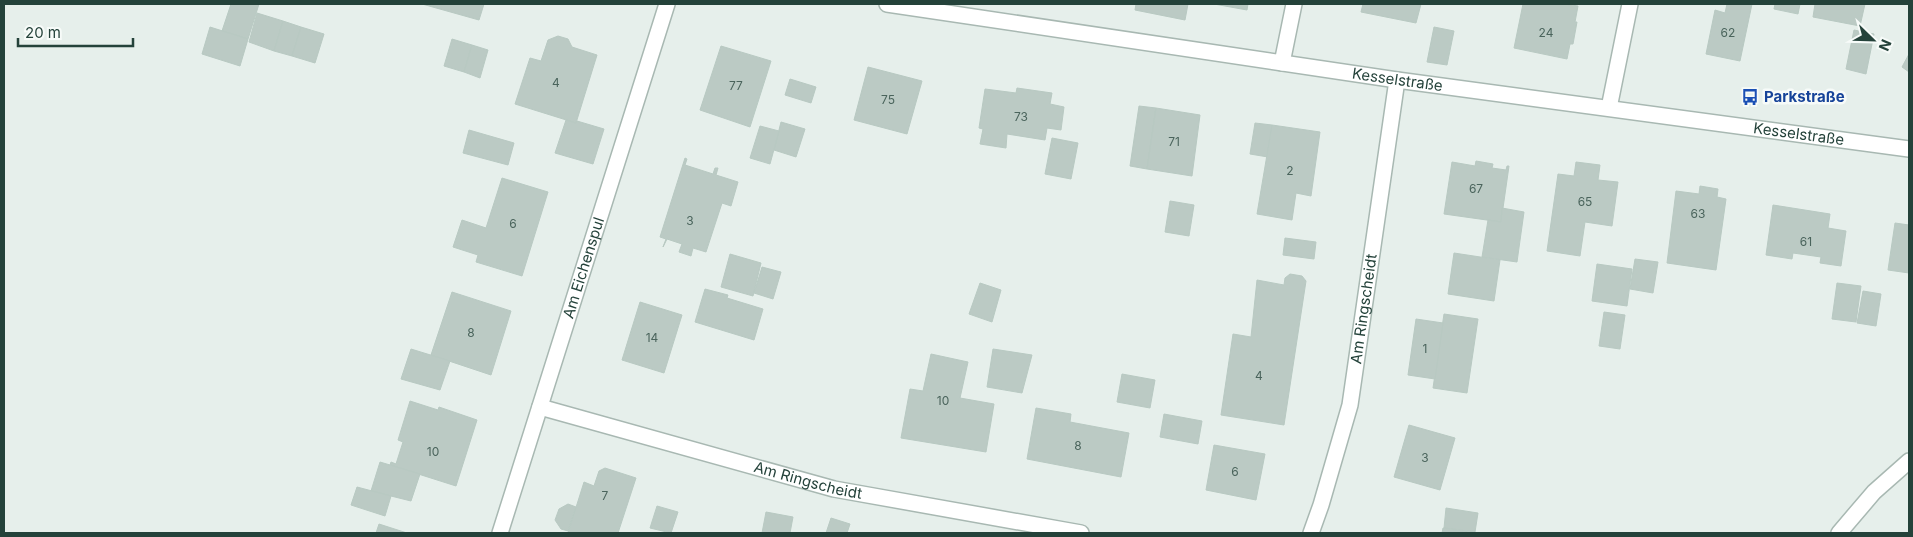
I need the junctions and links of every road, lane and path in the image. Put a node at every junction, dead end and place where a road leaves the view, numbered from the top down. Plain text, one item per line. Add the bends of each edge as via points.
1 (667, 4) edge
2 (888, 4) edge
3 (1294, 4) edge
4 (1630, 4) edge
5 (1282, 63) junction
6 (1397, 80) junction
7 (1609, 108) junction
8 (1909, 149) edge
9 (540, 407) junction
10 (1909, 461) edge
11 (500, 533) edge
12 (1081, 533) edge
13 (1311, 533) edge
14 (1839, 533) edge

1 - 9 street, Am Eichenspul
2 - 5 street, Kesselstraße
3 - 5 street
4 - 7 street
5 - 6 street, Kesselstraße
6 - 7 street, Kesselstraße
6 - 13 street, Am Ringscheidt via 1350,405
7 - 8 street, Kesselstraße
9 - 11 street, Am Eichenspul
9 - 12 street, Am Ringscheidt via 834,489
10 - 14 street via 1874,492

